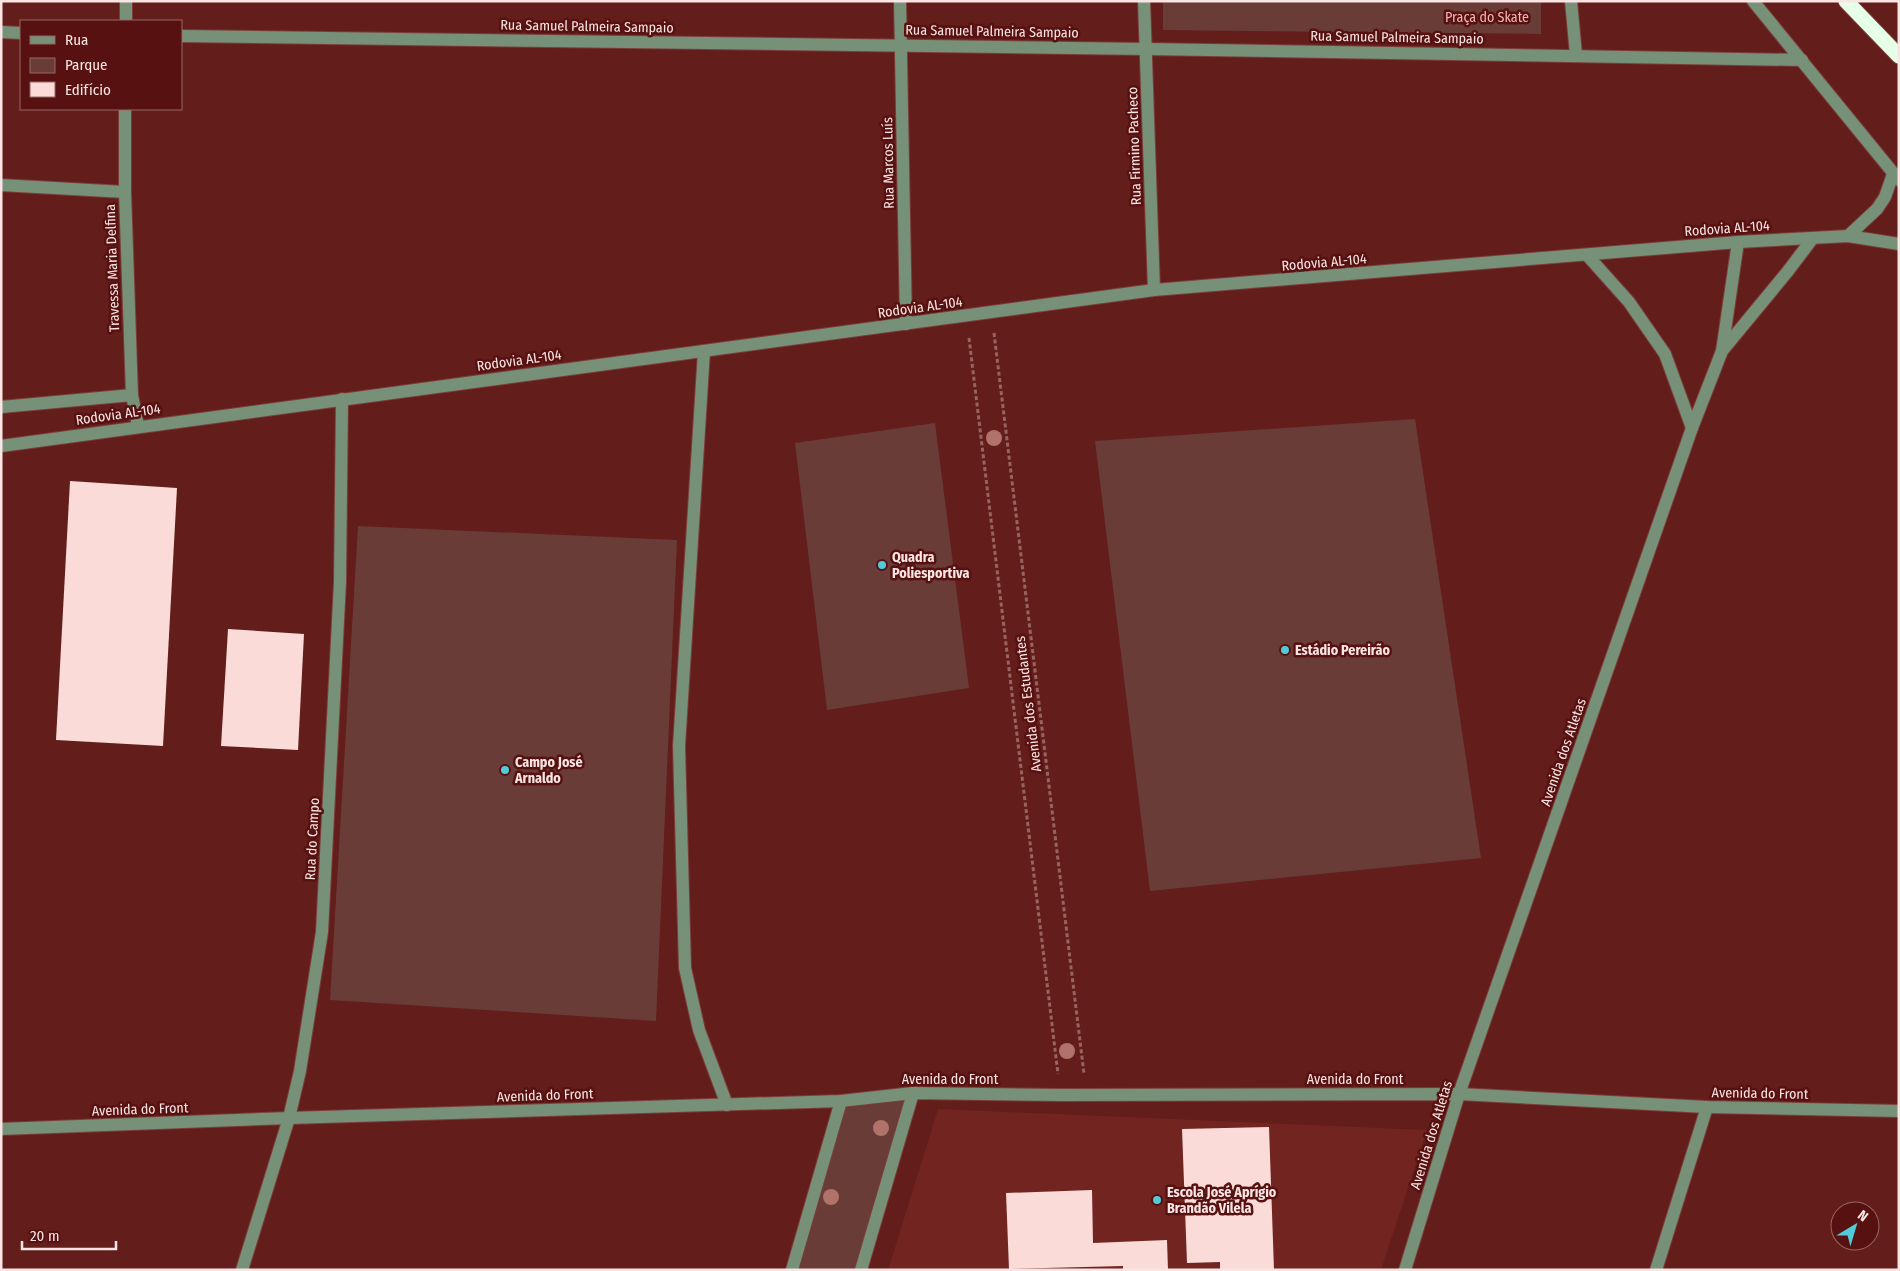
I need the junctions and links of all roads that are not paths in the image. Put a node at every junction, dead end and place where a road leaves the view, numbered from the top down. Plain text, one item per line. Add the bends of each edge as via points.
1 (126, 1) edge
2 (900, 1) edge
3 (1144, 1) edge
4 (1571, 1) edge
5 (1753, 1) edge
6 (1846, 1) edge
7 (126, 20) edge
8 (1, 32) edge
9 (20, 33) edge
10 (182, 36) edge
11 (901, 45) junction
12 (1146, 48) junction
13 (1576, 55) junction
14 (1899, 56) edge
15 (1802, 60) junction
16 (125, 110) edge
17 (1896, 177) edge
18 (1, 185) edge
19 (124, 192) junction
20 (1848, 236) junction
21 (1813, 238) junction
22 (1738, 242) junction
23 (1899, 244) edge
24 (1587, 255) junction
25 (1154, 290) junction
26 (906, 324) junction
27 (704, 351) junction
28 (1722, 351) junction
29 (132, 395) junction
30 (342, 399) junction
31 (1, 407) edge
32 (138, 426) junction
33 (1692, 428) junction
34 (1, 446) edge
35 (913, 1093) junction
36 (1459, 1094) junction
37 (841, 1101) junction
38 (727, 1105) junction
39 (1707, 1107) junction
40 (1899, 1111) edge
41 (289, 1118) junction
42 (1, 1129) edge
43 (242, 1270) edge
44 (792, 1270) edge
45 (861, 1270) edge
46 (1405, 1270) edge
47 (1656, 1270) edge

1 - 7 street
2 - 11 street, Rua Marcos Luís
3 - 12 street, Rua Firmino Pacheco
4 - 13 street
5 - 15 street
6 - 14 highway
8 - 9 street
10 - 11 street, Rua Samuel Palmeira Sampaio
11 - 12 street, Rua Samuel Palmeira Sampaio
11 - 26 street, Rua Marcos Luís
12 - 13 street, Rua Samuel Palmeira Sampaio
12 - 25 street, Rua Firmino Pacheco
13 - 15 street, Rua Samuel Palmeira Sampaio
15 - 17 street
16 - 19 street, Travessa Maria Delfina
17 - 20 street via 1877,209
18 - 19 street
19 - 29 street, Travessa Maria Delfina
20 - 21 street, Rodovia AL-104
20 - 23 street, Rodovia AL-104
21 - 22 street, Rodovia AL-104
21 - 28 street
22 - 24 street, Rodovia AL-104
22 - 28 street, Avenida dos Atletas
24 - 25 street, Rodovia AL-104
24 - 33 street via 1629,302 1664,354
25 - 26 street, Rodovia AL-104
26 - 27 street, Rodovia AL-104
27 - 30 street, Rodovia AL-104
27 - 38 street via 679,746 685,968 700,1030
28 - 33 street, Avenida dos Atletas
29 - 31 street
29 - 32 street, Travessa Maria Delfina
30 - 32 street, Rodovia AL-104
30 - 41 street, Rua do Campo via 340,582 322,932 300,1071
32 - 34 street, Rodovia AL-104
33 - 36 street, Avenida dos Atletas
35 - 36 street, Avenida do Front
35 - 37 street, Avenida do Front
35 - 45 street
36 - 39 street, Avenida do Front
36 - 46 street, Avenida dos Atletas
37 - 38 street, Avenida do Front
37 - 44 street
38 - 41 street, Avenida do Front
39 - 40 street, Avenida do Front
39 - 47 street
41 - 42 street, Avenida do Front
41 - 43 street, Rua do Campo

